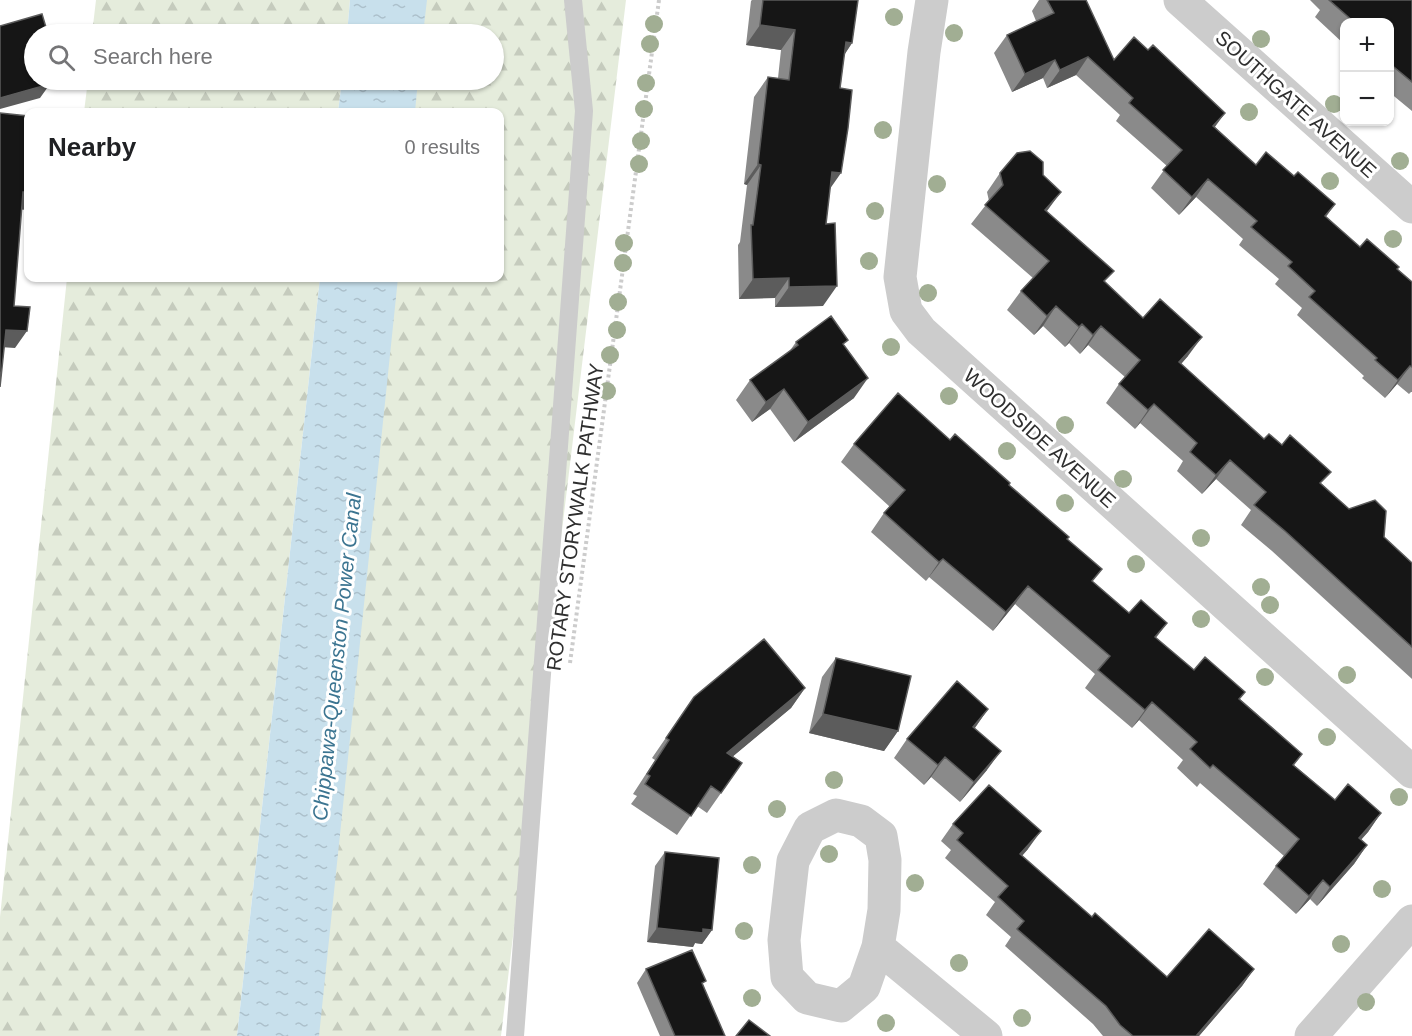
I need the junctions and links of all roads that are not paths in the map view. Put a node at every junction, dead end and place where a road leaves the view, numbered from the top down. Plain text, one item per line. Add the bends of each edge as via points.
1 (573, 0) edge
2 (932, 0) edge
3 (1180, 0) edge
4 (1412, 207) edge
5 (1412, 772) edge
6 (1412, 921) edge
7 (878, 947) junction
8 (515, 1036) edge
9 (986, 1036) edge
10 (1311, 1036) edge

1 - 8 lane via 584,111
2 - 5 street, WOODSIDE AVENUE via 900,277 906,311 921,331
3 - 4 street, SOUTHGATE AVENUE
6 - 10 street
7 - 7 street via 884,910 885,860 880,836 861,821 836,815 810,828 792,861 784,940 787,977 807,998 841,1006 864,987
7 - 9 street

